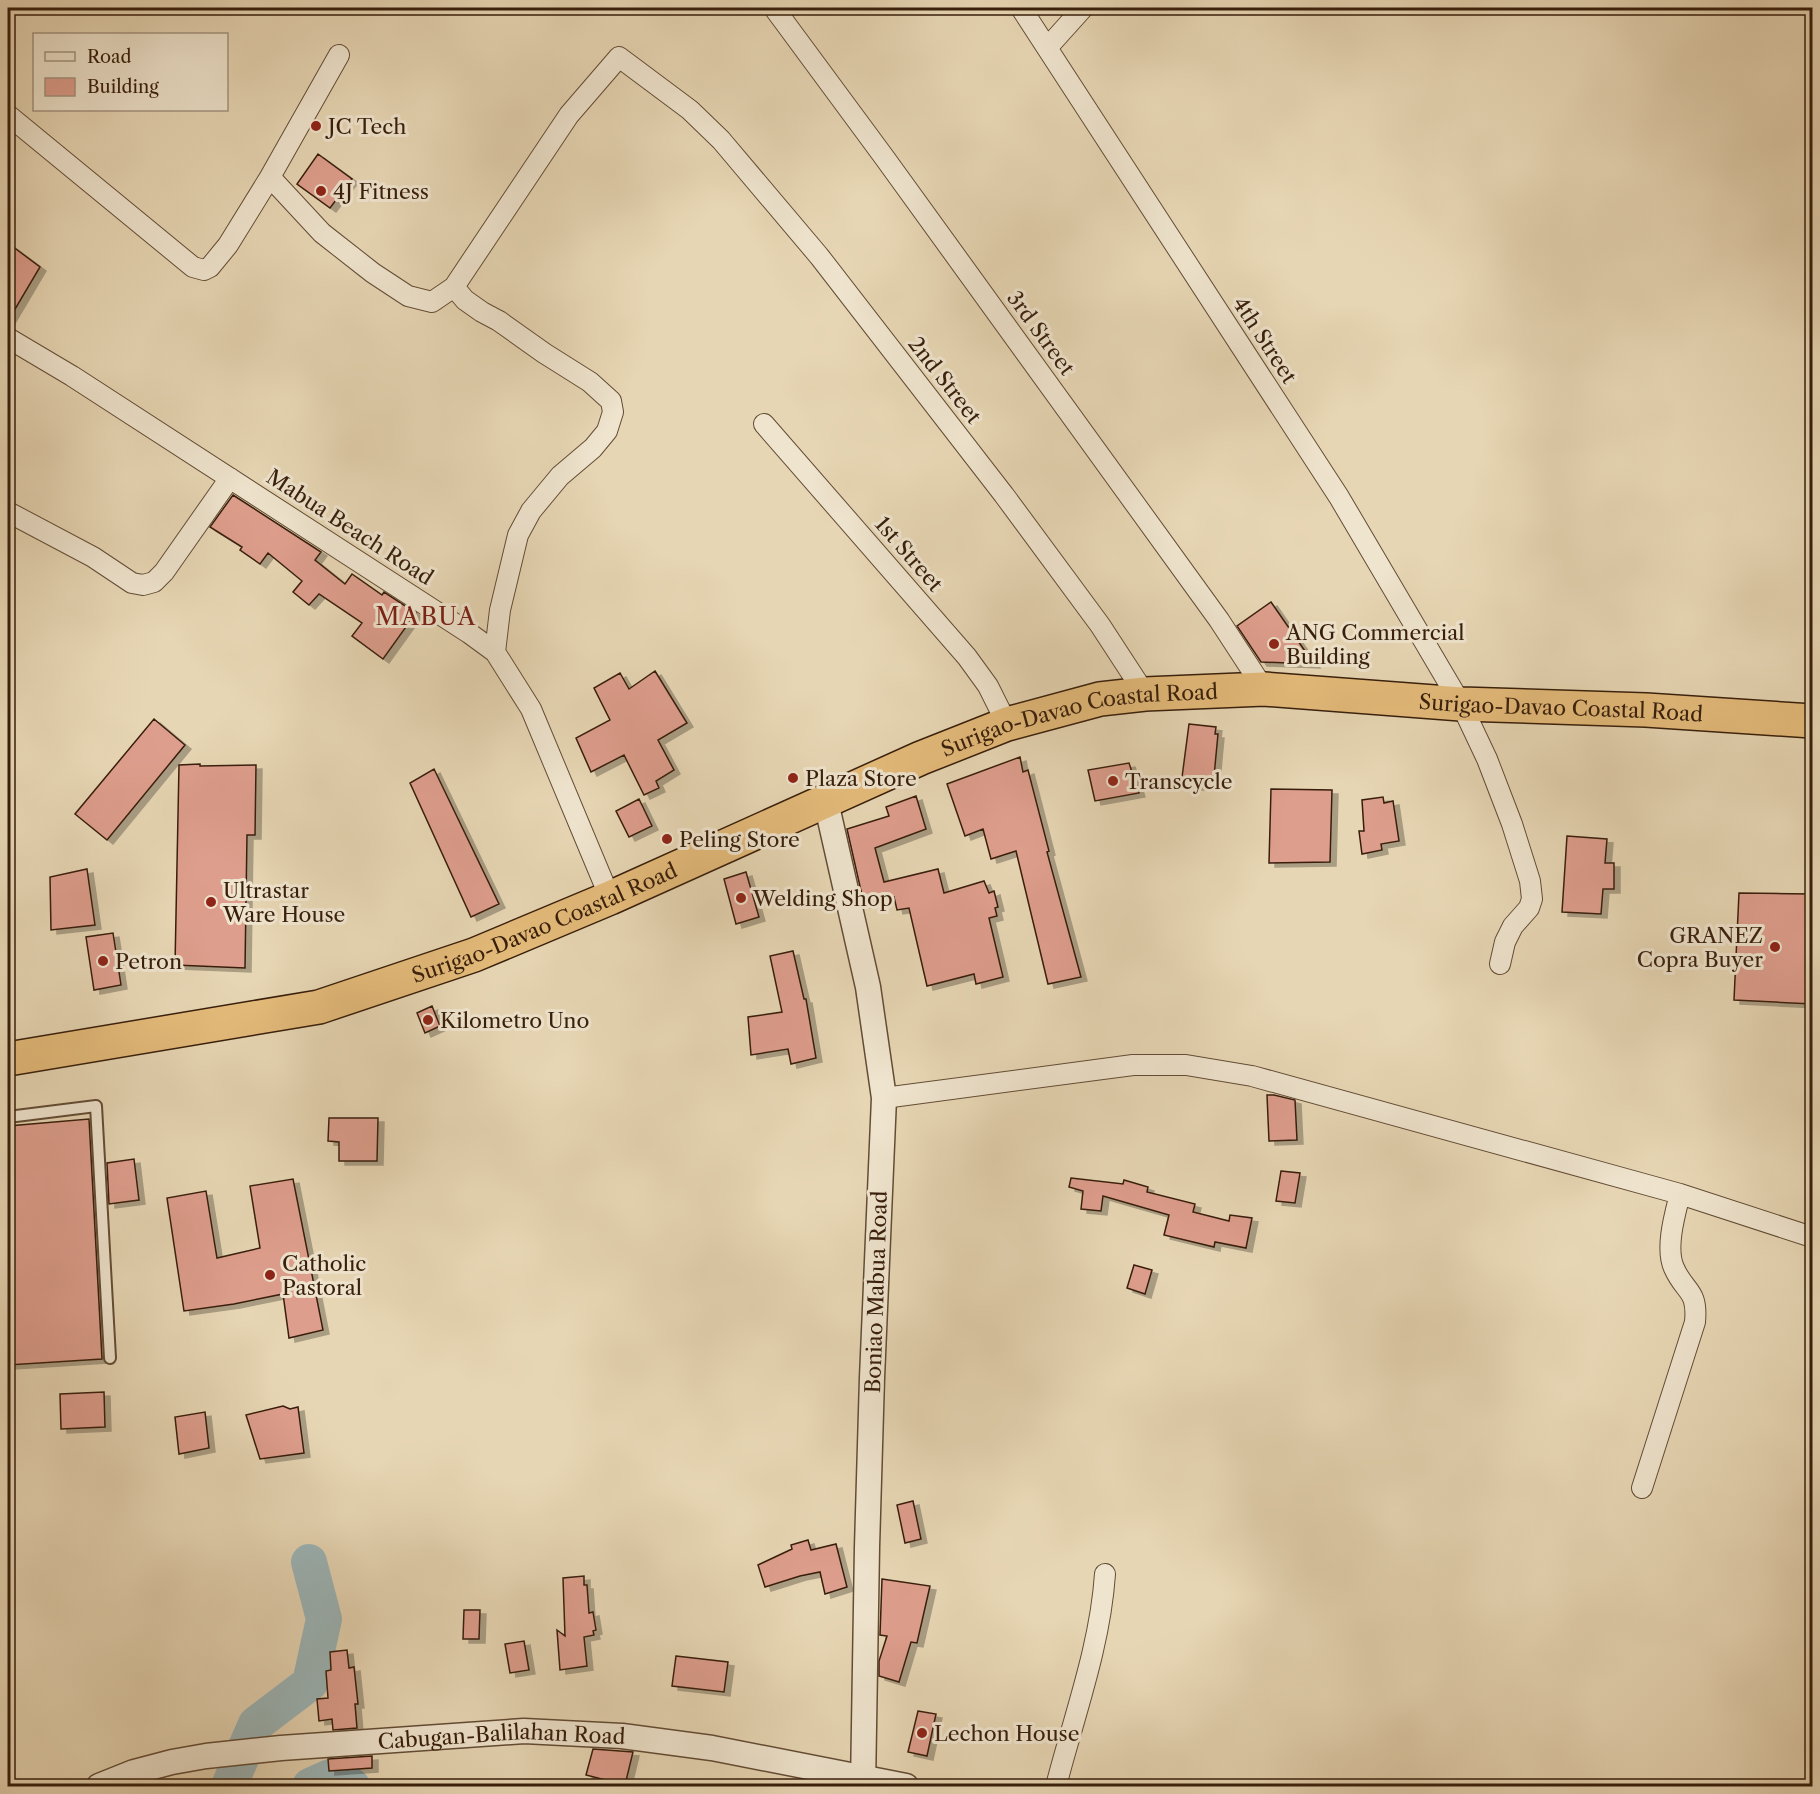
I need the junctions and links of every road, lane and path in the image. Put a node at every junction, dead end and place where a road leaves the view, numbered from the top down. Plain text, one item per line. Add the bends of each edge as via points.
1 (774, 8) edge
2 (1021, 8) edge
3 (1083, 8) edge
4 (1047, 48) junction
5 (339, 55) dead end
6 (8, 115) edge
7 (270, 177) junction
8 (454, 287) junction
9 (8, 338) edge
10 (764, 424) dead end
11 (230, 478) junction
12 (8, 512) edge
13 (495, 652) junction
14 (1264, 689) junction
15 (1145, 694) junction
16 (1461, 704) junction
17 (1812, 721) edge
18 (1007, 724) junction
19 (826, 802) junction
20 (610, 898) junction
21 (1500, 964) dead end
22 (8, 1059) edge
23 (884, 1098) junction
24 (8, 1117) edge
25 (1680, 1194) junction
26 (1812, 1237) edge
27 (110, 1358) dead end
28 (1642, 1488) dead end
29 (1105, 1574) dead end
30 (863, 1782) edge
31 (99, 1786) edge
32 (906, 1786) edge
33 (1056, 1786) edge

1 - 14 street, 3rd Street via 1219,620
2 - 4 street, 4th Street
3 - 4 street
4 - 16 street, 4th Street via 1339,496
5 - 7 street
6 - 7 street via 198,269 210,267 228,244
7 - 8 street via 322,233 408,296 432,302
8 - 13 street via 482,312 590,382 611,401 613,412 607,431 560,476 518,534
8 - 15 street, 2nd Street via 569,115 619,57 690,110 721,140 819,256 1094,615
9 - 11 street, Mabua Beach Road
10 - 18 street, 1st Street via 967,657
11 - 12 street via 164,572 154,582 143,585 132,583 93,557
11 - 13 street, Mabua Beach Road
13 - 20 street, Mabua Beach Road via 531,709
14 - 15 highway, Surigao-Davao Coastal Road
14 - 16 highway, Surigao-Davao Coastal Road
15 - 18 highway, Surigao-Davao Coastal Road via 1100,699
16 - 17 highway, Surigao-Davao Coastal Road
16 - 21 street, 4th Street via 1487,759 1530,881 1532,898 1513,926
18 - 19 highway, Surigao-Davao Coastal Road
19 - 20 highway, Surigao-Davao Coastal Road
19 - 23 street, Boniao Mabua Road via 868,987
20 - 22 highway, Surigao-Davao Coastal Road via 474,955 319,1007
23 - 25 street via 1133,1065 1186,1065 1252,1076
23 - 30 street, Boniao Mabua Road via 872,1378
24 - 27 lane via 96,1106
25 - 26 street
25 - 28 street via 1670,1253 1673,1267 1693,1296 1695,1322
29 - 33 street via 1097,1637
30 - 31 street, Cabugan-Balilahan Road via 712,1748 622,1736 524,1731 206,1755
30 - 32 street, Cabugan-Balilahan Road

